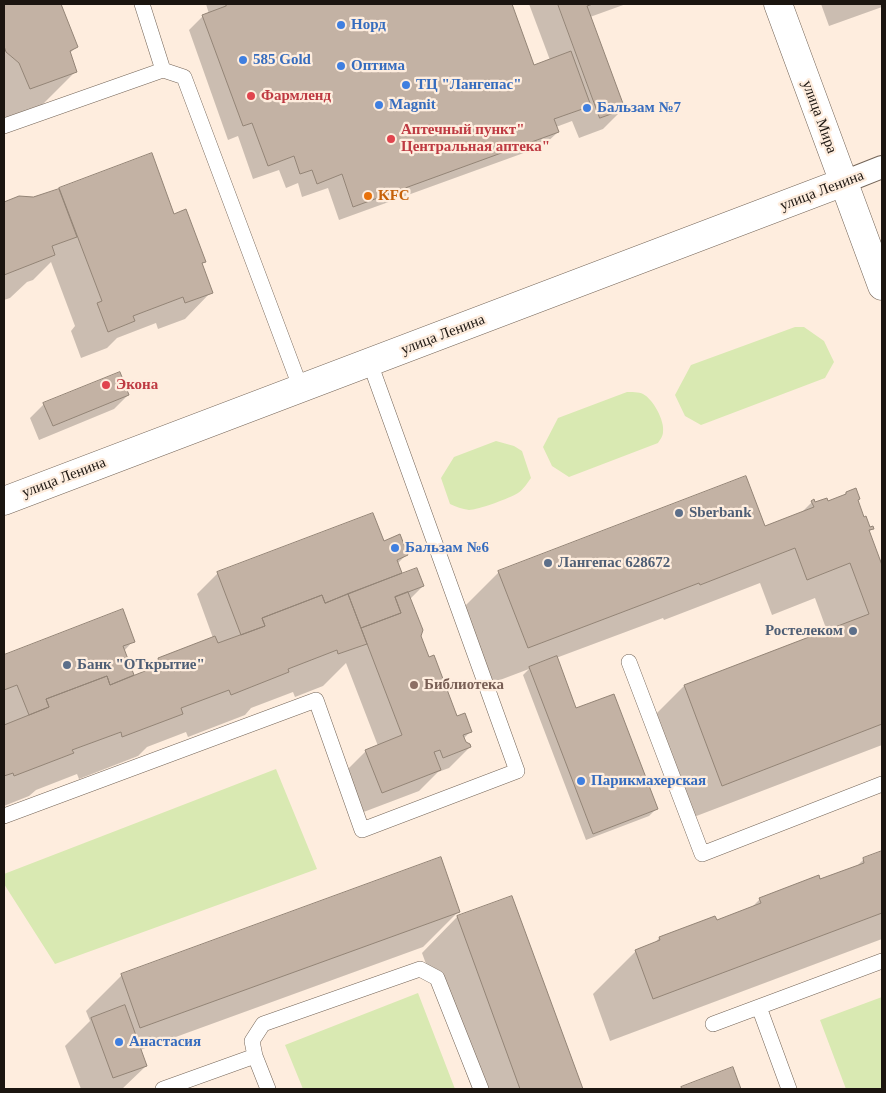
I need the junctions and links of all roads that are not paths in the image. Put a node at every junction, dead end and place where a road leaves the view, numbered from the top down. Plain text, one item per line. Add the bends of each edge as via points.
1 (142, 4) edge
2 (778, 4) edge
3 (163, 70) junction
4 (4, 126) edge
5 (882, 167) edge
6 (844, 182) junction
7 (882, 286) edge
8 (370, 363) junction
9 (301, 389) junction
10 (4, 500) edge
11 (629, 662) dead end
12 (882, 784) edge
13 (4, 816) edge
14 (882, 961) edge
15 (759, 1007) junction
16 (712, 1024) dead end
17 (256, 1056) junction
18 (163, 1089) edge
19 (268, 1089) edge
20 (481, 1089) edge
21 (790, 1089) edge

1 - 3 lane
2 - 6 street, улица Мира
3 - 4 lane
3 - 9 lane via 184,77
5 - 6 street, улица Ленина
6 - 7 street, улица Мира
6 - 8 street, улица Ленина
8 - 9 street, улица Ленина
8 - 13 lane via 517,772 362,830 316,700
9 - 10 street, улица Ленина
11 - 12 lane via 702,854
14 - 15 lane
15 - 16 lane
15 - 21 lane
17 - 18 lane
17 - 19 lane
17 - 20 lane via 252,1041 264,1024 420,969 437,978

